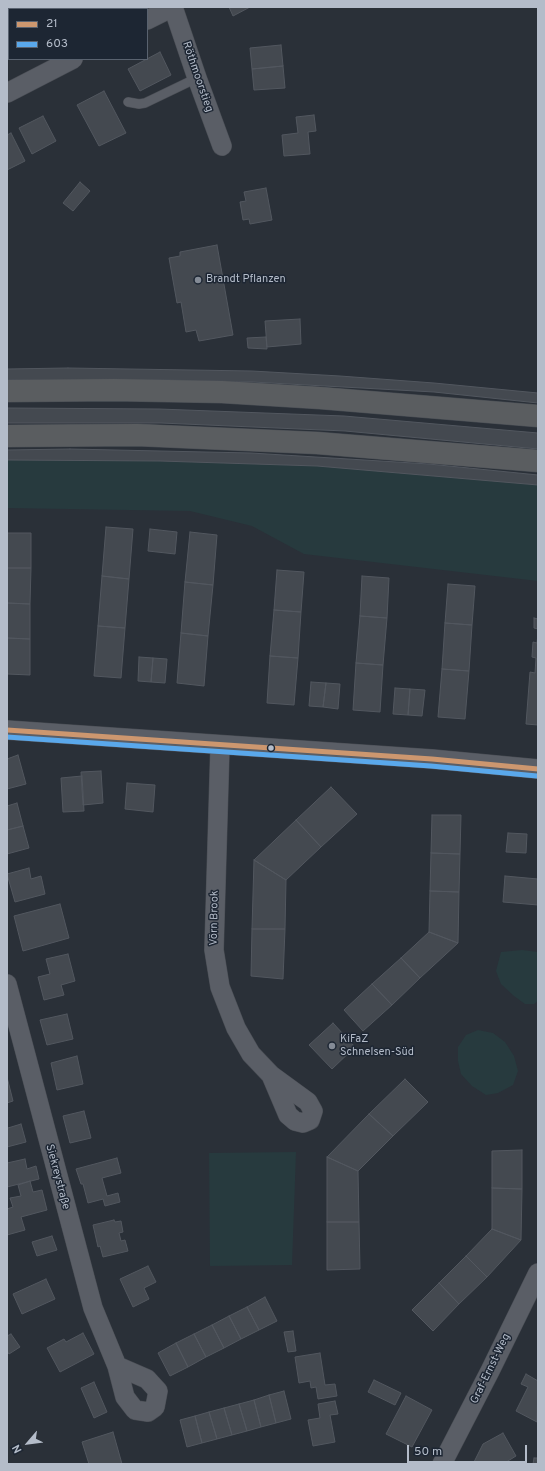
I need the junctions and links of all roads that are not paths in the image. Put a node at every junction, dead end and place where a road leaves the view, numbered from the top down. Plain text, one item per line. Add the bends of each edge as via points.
1 (173, 7) edge
2 (148, 20) edge
3 (71, 60) edge
4 (197, 78) junction
5 (7, 93) edge
6 (128, 102) dead end
7 (222, 146) dead end
8 (7, 391) edge
9 (538, 416) edge
10 (7, 436) edge
11 (538, 461) edge
12 (7, 730) edge
13 (220, 746) junction
14 (538, 769) edge
15 (7, 984) edge
16 (271, 1075) dead end
17 (538, 1273) edge
18 (117, 1366) dead end
19 (442, 1464) edge

1 - 2 street
1 - 4 street, Röthmoorstieg
3 - 5 street
4 - 6 lane via 145,103
4 - 7 street, Röthmoorstieg
8 - 9 highway via 222,392
10 - 11 highway via 136,435 302,442
12 - 13 street
13 - 14 street via 432,759
13 - 16 street, Vörn Brook via 214,950 220,987 236,1028 251,1054
15 - 18 street, Siekreystraße via 93,1308
17 - 19 street, Graf-Ernst-Weg

